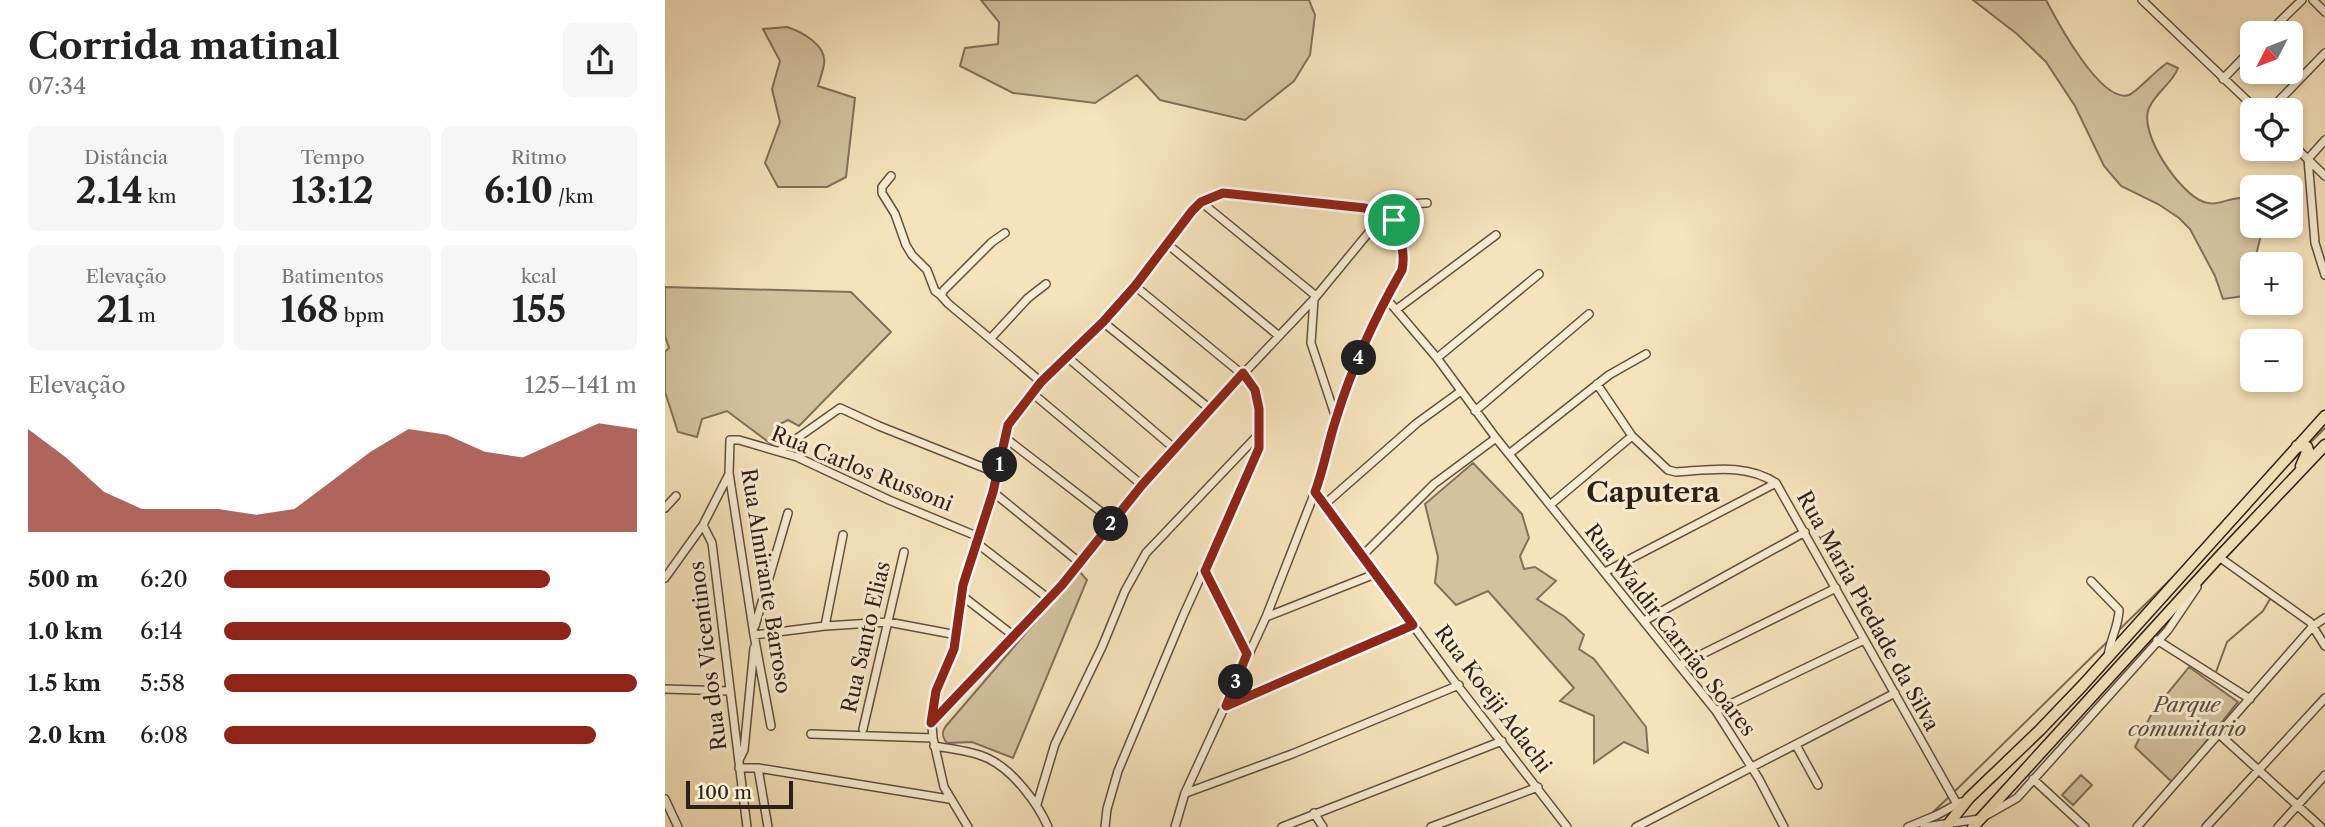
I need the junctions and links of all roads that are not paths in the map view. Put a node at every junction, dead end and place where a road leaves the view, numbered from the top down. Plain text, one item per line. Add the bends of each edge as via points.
1 (2142, 0) edge
2 (2302, 0) edge
3 (2317, 1) edge
4 (2325, 12) edge
5 (2280, 21) edge
6 (2325, 53) edge
7 (2240, 61) edge
8 (2223, 79) junction
9 (2244, 98) edge
10 (2282, 98) edge
11 (2325, 140) edge
12 (2303, 154) edge
13 (2308, 159) junction
14 (891, 176) dead end
15 (2325, 176) edge
16 (1201, 202) junction
17 (1427, 203) dead end
18 (1380, 220) junction
19 (1394, 220) junction
20 (1005, 233) dead end
21 (1496, 235) dead end
22 (1167, 243) junction
23 (1539, 274) dead end
24 (2325, 275) edge
25 (1046, 284) dead end
26 (1135, 286) junction
27 (942, 294) junction
28 (1315, 298) junction
29 (1386, 298) junction
30 (1397, 309) junction
31 (1589, 314) dead end
32 (1103, 322) junction
33 (1279, 335) junction
34 (991, 338) junction
35 (1646, 354) dead end
36 (1067, 357) junction
37 (1437, 358) junction
38 (1243, 373) junction
39 (1041, 382) junction
40 (1597, 384) junction
41 (1461, 391) junction
42 (1031, 393) junction
43 (1210, 409) junction
44 (1475, 411) junction
45 (2325, 416) edge
46 (1336, 418) junction
47 (1259, 434) junction
48 (1632, 436) junction
49 (1004, 437) junction
50 (1496, 438) junction
51 (730, 440) joint
52 (2325, 444) edge
53 (2297, 446) junction
54 (1175, 449) junction
55 (779, 451) junction
56 (1509, 454) junction
57 (729, 473) junction
58 (997, 473) junction
59 (2291, 481) junction
60 (1776, 483) junction
61 (1142, 485) junction
62 (993, 492) junction
63 (1315, 492) junction
64 (676, 496) dead end
65 (1325, 504) junction
66 (1550, 505) junction
67 (665, 508) edge
68 (788, 513) dead end
69 (1113, 521) junction
70 (703, 525) junction
71 (1805, 532) junction
72 (843, 535) dead end
73 (978, 540) junction
74 (904, 552) dead end
75 (1362, 556) junction
76 (2220, 557) junction
77 (1079, 562) junction
78 (1205, 571) junction
79 (2207, 571) junction
80 (1605, 572) junction
81 (666, 574) edge
82 (1375, 574) junction
83 (2091, 581) dead end
84 (1836, 588) junction
85 (961, 595) junction
86 (1049, 599) junction
87 (1266, 618) junction
88 (2325, 618) edge
89 (1644, 621) junction
90 (888, 622) junction
91 (825, 625) junction
92 (1413, 625) junction
93 (2313, 626) junction
94 (957, 635) junction
95 (755, 636) junction
96 (1014, 636) junction
97 (1864, 640) junction
98 (2157, 640) junction
99 (2325, 646) edge
100 (1247, 654) junction
101 (2108, 656) junction
102 (1680, 665) junction
103 (1459, 685) junction
104 (665, 689) edge
105 (729, 691) junction
106 (1895, 693) junction
107 (2325, 698) edge
108 (2251, 699) junction
109 (1226, 706) junction
110 (1716, 711) junction
111 (931, 723) junction
112 (771, 726) dead end
113 (863, 729) dead end
114 (811, 734) dead end
115 (2220, 734) junction
116 (1502, 741) junction
117 (934, 742) junction
118 (1796, 745) junction
119 (739, 764) junction
120 (1752, 767) junction
121 (758, 768) junction
122 (2257, 770) junction
123 (2325, 775) edge
124 (2033, 779) junction
125 (1818, 785) dead end
126 (1538, 787) junction
127 (1185, 793) junction
128 (1969, 798) junction
129 (665, 799) edge
130 (949, 799) junction
131 (1037, 804) junction
132 (1957, 804) junction
133 (2297, 805) junction
134 (1314, 813) junction
135 (1980, 818) junction
136 (1948, 825) edge
137 (678, 827) edge
138 (747, 827) edge
139 (768, 827) edge
140 (968, 827) edge
141 (1048, 827) edge
142 (1105, 827) edge
143 (1175, 827) edge
144 (1282, 827) edge
145 (1323, 827) edge
146 (1431, 827) edge
147 (1567, 827) edge
148 (1636, 827) edge
149 (1784, 827) edge
150 (1909, 827) edge
151 (1924, 827) edge
152 (1973, 827) edge
153 (2085, 827) edge
154 (2137, 827) edge
155 (2206, 827) edge
156 (2278, 827) edge
157 (2321, 827) edge

1 - 8 street
2 - 5 street
3 - 4 street
6 - 10 street
7 - 8 street
8 - 9 street
11 - 13 street
12 - 13 street
13 - 15 street
13 - 24 street via 2315,243
14 - 27 street via 882,192 912,255
16 - 18 street via 1229,193 1365,208
16 - 22 street
16 - 28 street
17 - 19 street via 1406,205
18 - 19 street
18 - 28 street
19 - 29 street via 1403,263
20 - 27 street
21 - 30 street
22 - 26 street
22 - 33 street
23 - 37 street
25 - 34 street
26 - 32 street
26 - 38 street
27 - 34 street
28 - 33 street
28 - 46 street via 1311,344
29 - 30 street, Rua Waldir Carrião Soares
29 - 46 street
30 - 37 street, Rua Waldir Carrião Soares
31 - 44 street
32 - 36 street
32 - 43 street
33 - 38 street
34 - 39 street
35 - 40 street
36 - 39 street
36 - 54 street
37 - 41 street, Rua Waldir Carrião Soares
38 - 43 street
38 - 47 street via 1255,390
39 - 42 street
40 - 48 street, Rua Maria Piedade da Silva
40 - 56 street
41 - 44 street, Rua Waldir Carrião Soares
41 - 65 street via 1417,423
42 - 49 street
42 - 61 street
43 - 54 street
44 - 50 street, Rua Waldir Carrião Soares
45 - 53 main road
46 - 63 street
47 - 78 street via 1259,450
47 - 131 street via 1146,553 1055,744
48 - 60 street, Rua Maria Piedade da Silva via 1668,470 1729,468
48 - 66 street
49 - 58 street
49 - 69 street
50 - 56 street, Rua Waldir Carrião Soares
50 - 75 street via 1434,484
51 - 55 street, Rua Carlos Russoni
51 - 57 street, Rua Almirante Barroso
52 - 59 main road
53 - 59 main road via 2307,447 2308,452
53 - 101 main road
54 - 61 street
55 - 58 street via 840,408
55 - 73 street, Rua Carlos Russoni
56 - 66 street, Rua Waldir Carrião Soares
57 - 70 street
57 - 95 street, Rua Almirante Barroso
58 - 62 street
59 - 76 main road
60 - 71 street, Rua Maria Piedade da Silva
60 - 80 street
61 - 69 street
62 - 73 street
62 - 77 street
63 - 65 street, Rua Koeiji Adachi
63 - 87 street
64 - 67 street
65 - 75 street, Rua Koeiji Adachi
66 - 80 street, Rua Waldir Carrião Soares
68 - 95 street
69 - 77 street
70 - 81 street
70 - 105 street, Rua dos Vicentinos via 712,543
71 - 84 street, Rua Maria Piedade da Silva
71 - 89 street
72 - 91 street
73 - 85 street
73 - 86 street, Rua Carlos Russoni
74 - 90 street, Rua Santo Elias
75 - 82 street, Rua Koeiji Adachi
76 - 79 main road
76 - 93 street
77 - 86 street
78 - 100 street
78 - 142 street via 1118,771
79 - 98 street
79 - 135 main road
80 - 89 street, Rua Waldir Carrião Soares
82 - 87 street
82 - 92 street, Rua Koeiji Adachi
83 - 101 street via 2119,610
84 - 97 street, Rua Maria Piedade da Silva
84 - 102 street
85 - 94 street
85 - 96 street
86 - 96 street
87 - 100 street
88 - 93 street
89 - 102 street, Rua Waldir Carrião Soares
90 - 91 street
90 - 94 street
90 - 113 street, Rua Santo Elias
91 - 95 street
92 - 103 street, Rua Koeiji Adachi
92 - 109 street
93 - 99 street
93 - 108 street
94 - 111 street via 936,691
95 - 112 street, Rua Almirante Barroso
95 - 119 street
96 - 111 street
97 - 106 street, Rua Maria Piedade da Silva
97 - 110 street
98 - 108 street
98 - 124 street
100 - 109 street
101 - 128 main road
102 - 110 street, Rua Waldir Carrião Soares
103 - 116 street, Rua Koeiji Adachi
103 - 127 street
104 - 105 street
105 - 119 street, Rua dos Vicentinos
106 - 118 street
106 - 132 street, Rua Maria Piedade da Silva
107 - 122 street
108 - 115 street
109 - 127 street
110 - 120 street, Rua Waldir Carrião Soares
111 - 117 street
114 - 117 street
115 - 122 street
115 - 154 street
116 - 126 street, Rua Koeiji Adachi
116 - 134 street
117 - 130 street
117 - 131 street via 1004,766
118 - 120 street
118 - 125 street
119 - 121 street
119 - 138 street, Rua dos Vicentinos
120 - 148 street
120 - 149 street, Rua Waldir Carrião Soares
121 - 130 street
121 - 139 street
122 - 133 street
122 - 155 street
123 - 133 street
124 - 135 street via 2017,799
124 - 153 street
126 - 146 street
126 - 147 street, Rua Koeiji Adachi
127 - 143 street
128 - 132 street
128 - 136 main road
129 - 137 street
130 - 140 street
131 - 141 street
132 - 150 street
133 - 156 street
133 - 157 street
134 - 144 street
134 - 145 street
135 - 136 street
135 - 152 main road
136 - 151 street

